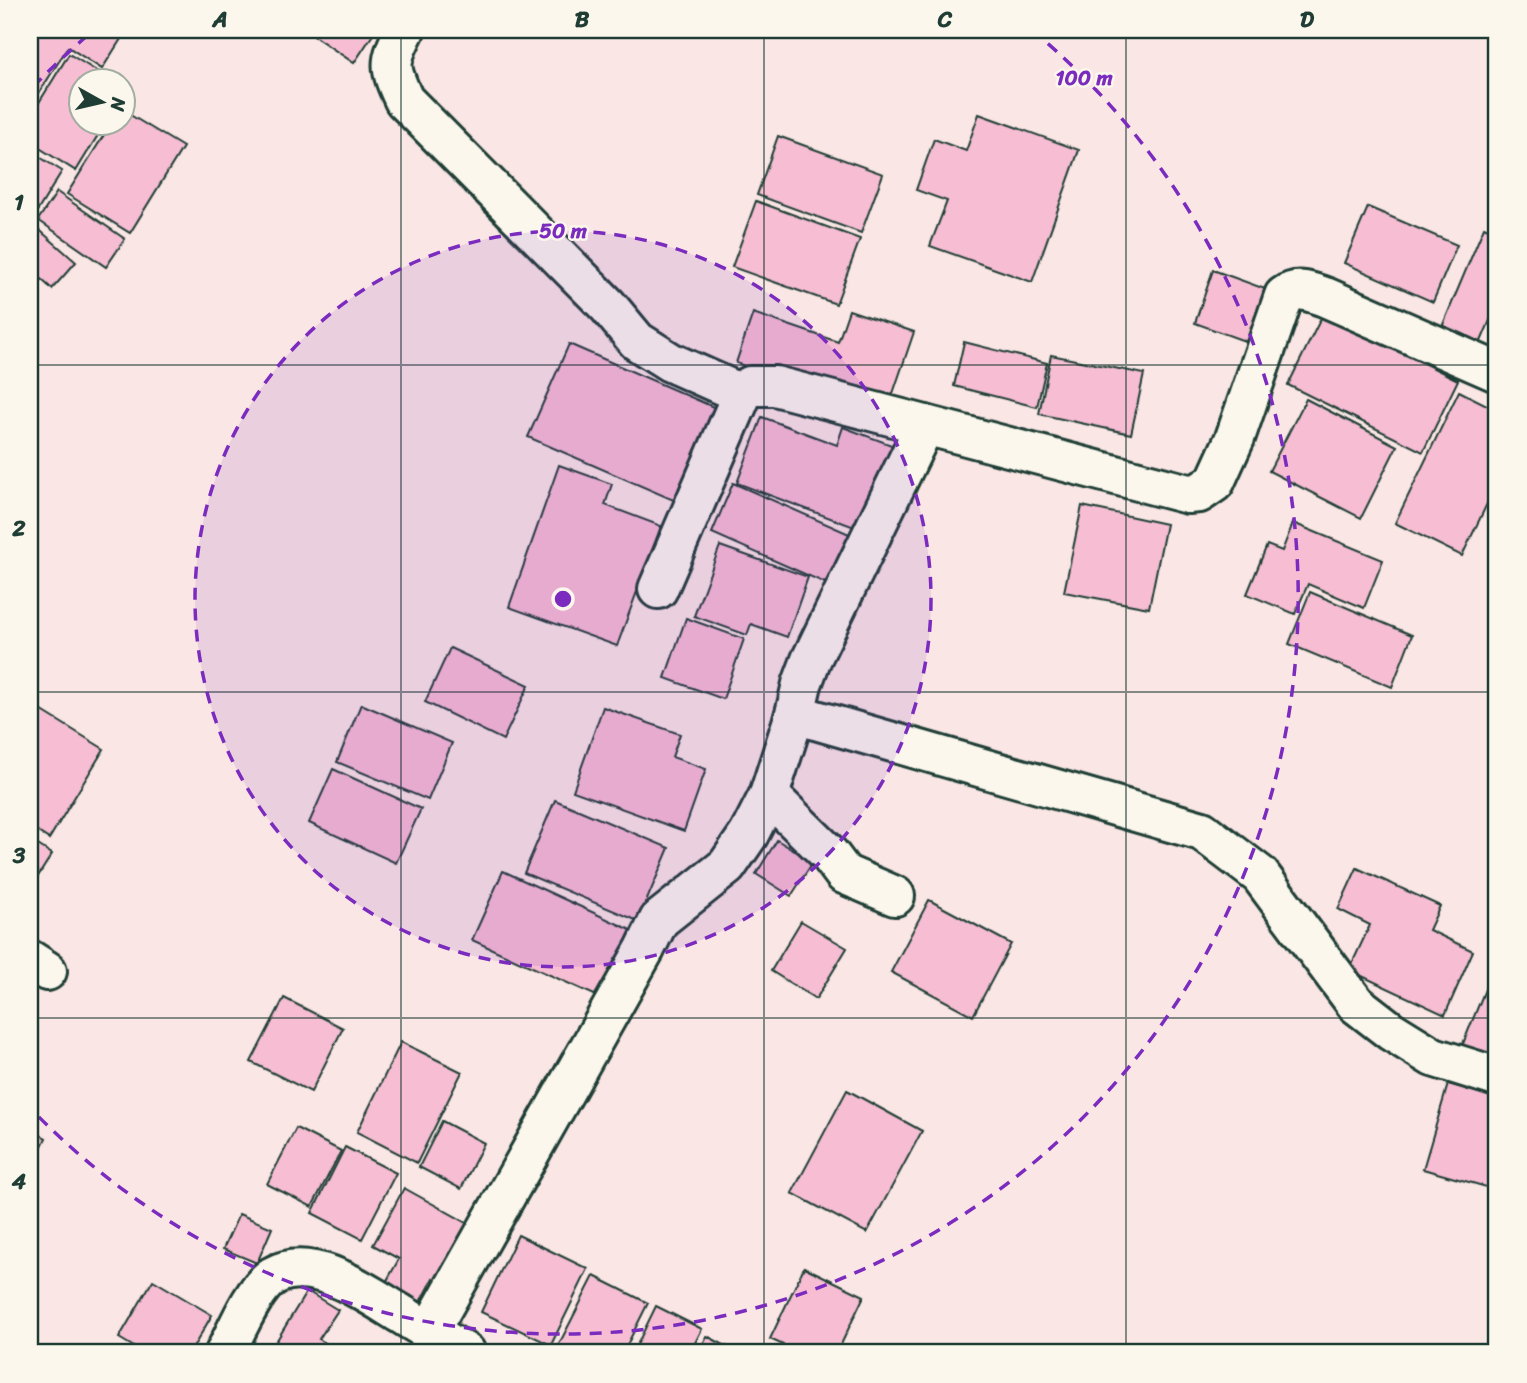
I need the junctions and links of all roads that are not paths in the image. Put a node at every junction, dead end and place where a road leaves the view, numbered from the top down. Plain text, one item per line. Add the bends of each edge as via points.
1 (405, 30) edge
2 (1497, 372) edge
3 (742, 394) junction
4 (925, 425) junction
5 (658, 589) dead end
6 (795, 714) junction
7 (769, 794) junction
8 (895, 896) dead end
9 (1497, 1077) edge
10 (429, 1332) junction
11 (225, 1353) edge
12 (466, 1353) edge

1 - 3 street via 391,70 404,100 637,341 670,362
2 - 4 street via 1325,297 1295,290 1284,296 1215,482 1199,493 1188,494
3 - 4 street via 750,386 775,386
3 - 5 street
4 - 6 street via 811,660
6 - 7 street
6 - 9 street via 1202,831 1260,875 1356,1004 1433,1057
7 - 8 street via 844,874
7 - 10 street via 727,866 659,920
10 - 11 street via 350,1283 298,1269 273,1276 256,1296
10 - 12 street

